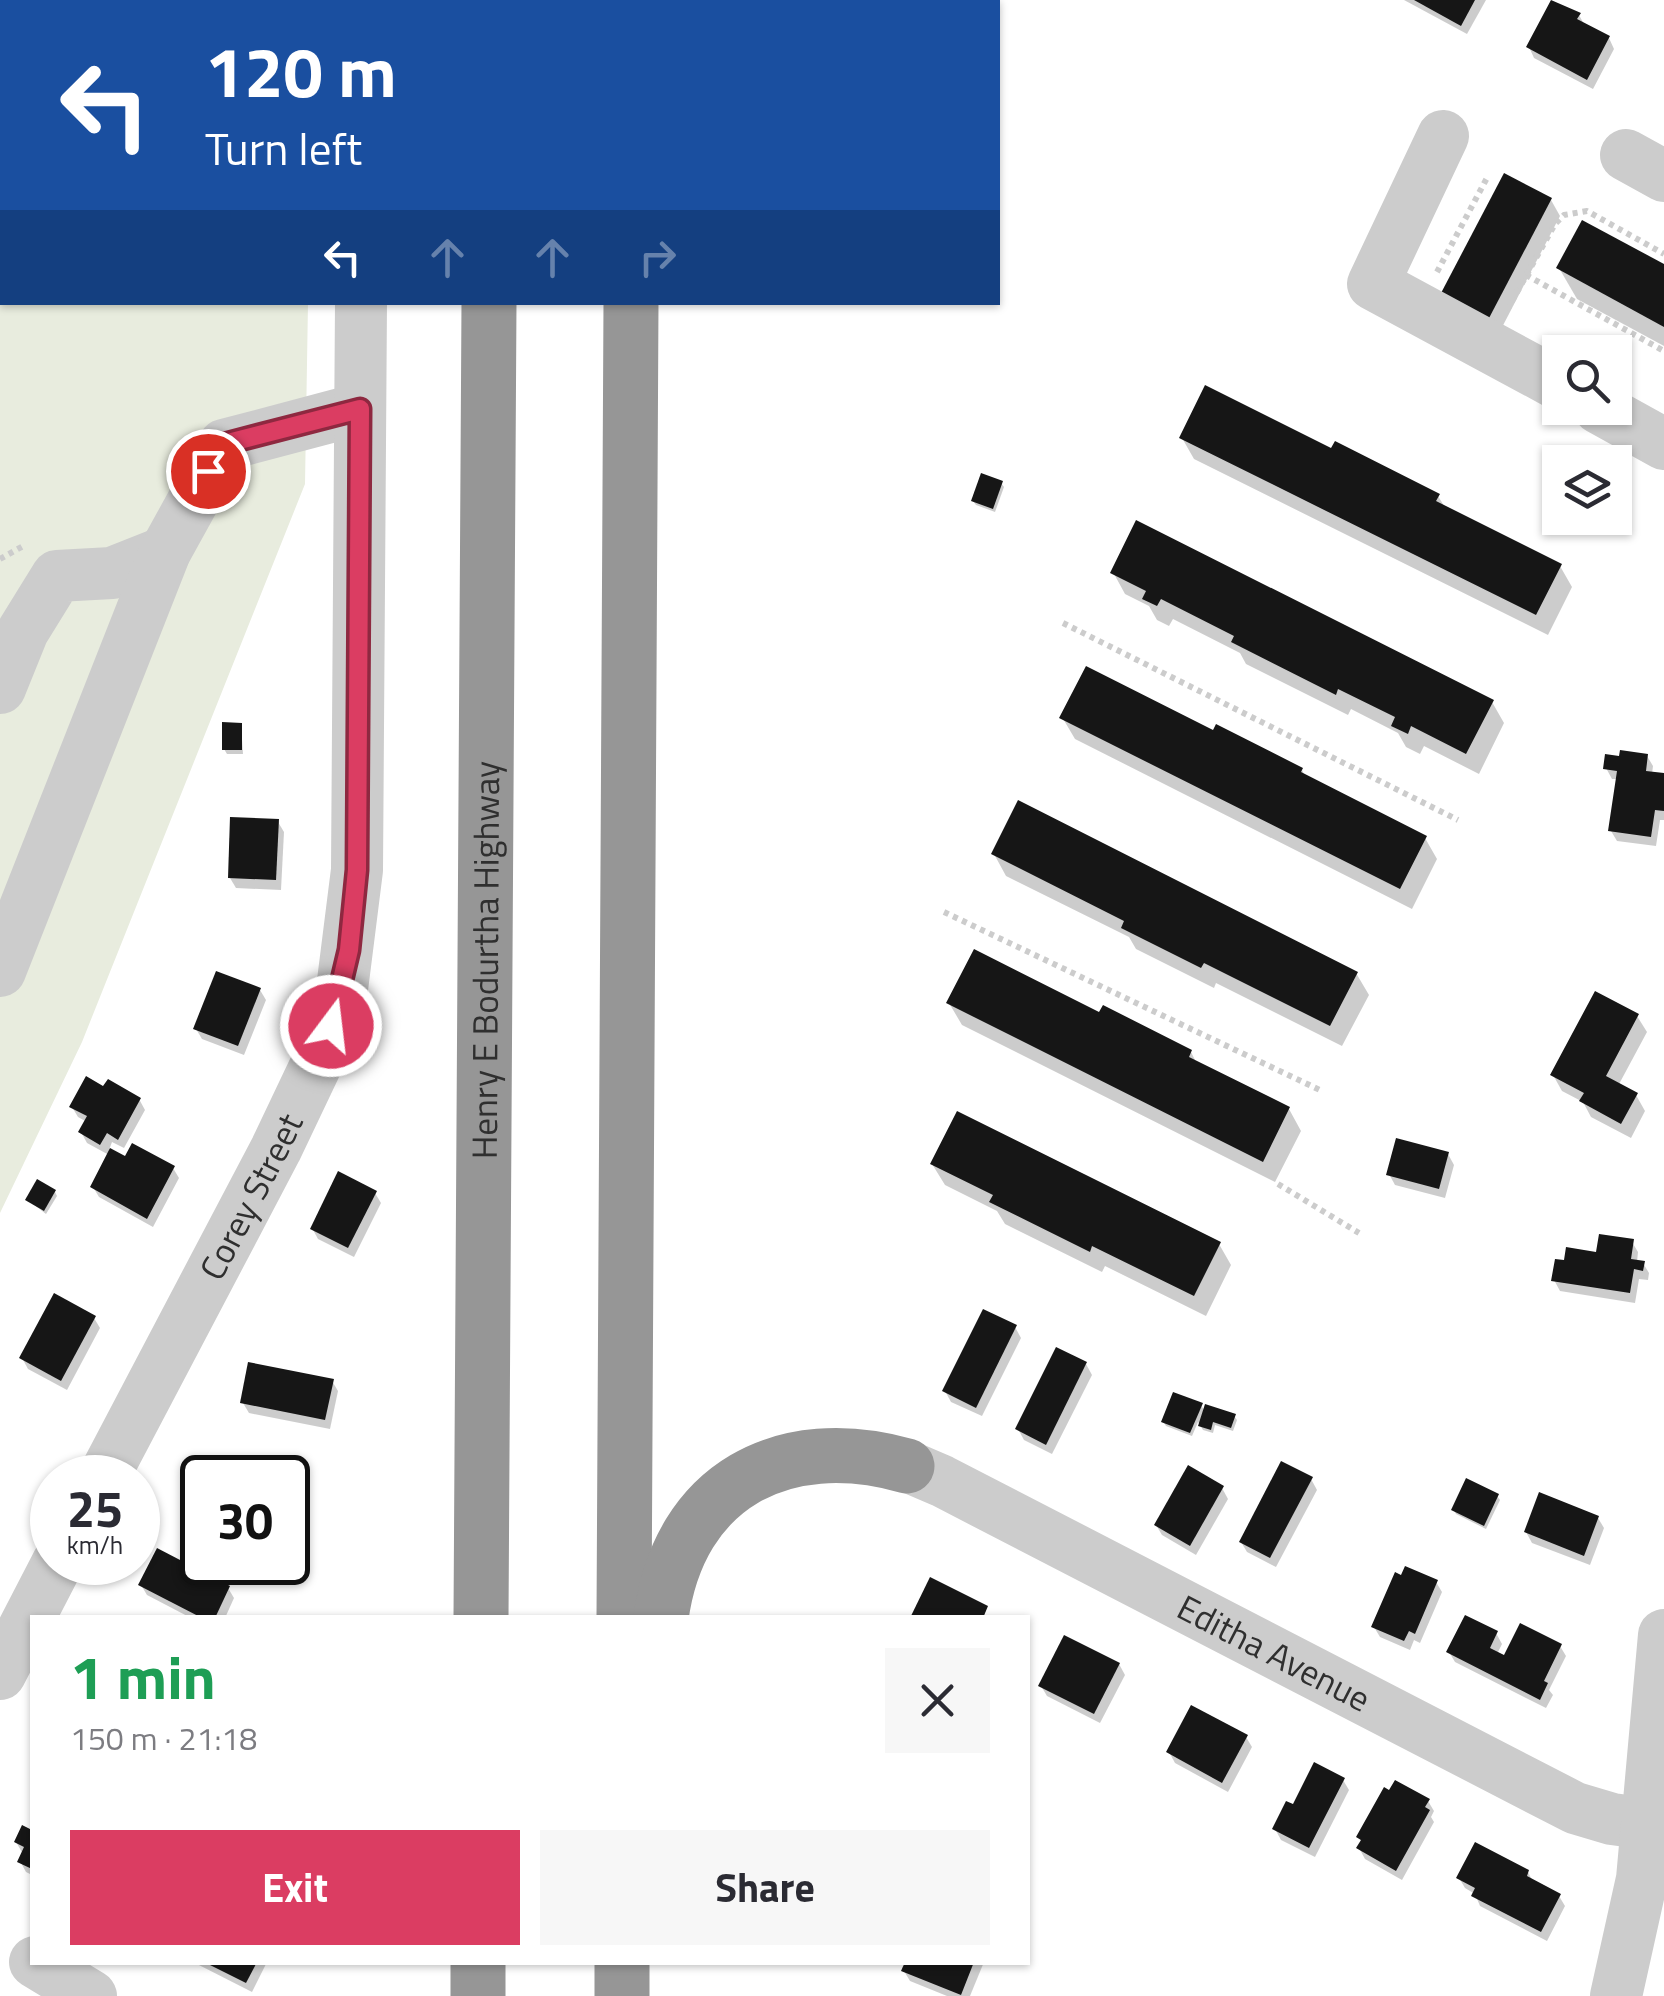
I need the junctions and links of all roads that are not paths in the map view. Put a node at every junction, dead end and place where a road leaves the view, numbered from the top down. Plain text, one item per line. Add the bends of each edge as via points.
1 (1443, 136) dead end
2 (360, 305) edge
3 (489, 305) edge
4 (631, 305) edge
5 (1542, 375) edge
6 (360, 409) junction
7 (1630, 425) edge
8 (1664, 444) edge
9 (166, 552) junction
10 (0, 688) edge
11 (0, 971) edge
12 (115, 1455) edge
13 (907, 1466) joint
14 (46, 1585) edge
15 (31, 1615) edge
16 (481, 1615) edge
17 (624, 1615) edge
18 (663, 1615) edge
19 (30, 1616) edge
20 (1664, 1635) edge
21 (0, 1674) edge
22 (1656, 1825) edge
23 (0, 1942) edge
24 (30, 1960) edge
25 (39, 1965) edge
26 (478, 1965) edge
27 (622, 1965) edge
28 (91, 1996) edge
29 (478, 1996) edge
30 (622, 1996) edge
31 (1616, 1996) edge

1 - 5 street via 1373,284
2 - 6 street, Corey Street
3 - 16 highway, Henry E Bodurtha Highway
4 - 17 highway
6 - 9 street via 224,444
6 - 12 street, Corey Street via 357,870 342,989 289,1121
7 - 8 street
9 - 10 street via 112,573 57,576 23,630
9 - 11 street
13 - 18 highway via 872,1456 815,1455 742,1479 708,1506 689,1533 669,1577
13 - 22 street, Editha Avenue via 1575,1808
14 - 15 street
19 - 21 street
20 - 22 street
22 - 31 street
23 - 24 street
25 - 28 street
26 - 29 highway
27 - 30 highway

